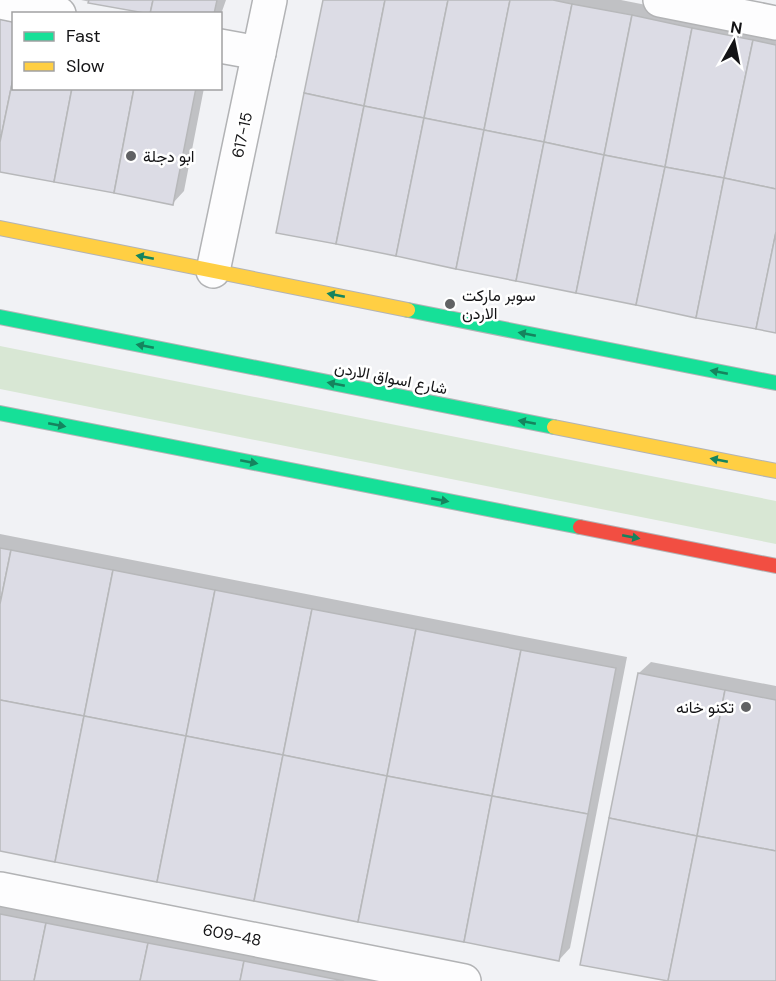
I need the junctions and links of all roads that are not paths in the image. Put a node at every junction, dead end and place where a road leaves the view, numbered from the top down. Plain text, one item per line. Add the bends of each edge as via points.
1 (270, 0) edge
2 (660, 0) edge
3 (0, 2) edge
4 (49, 12) edge
5 (776, 22) edge
6 (222, 46) edge
7 (259, 53) junction
8 (0, 228) edge
9 (213, 271) junction
10 (0, 317) edge
11 (776, 383) edge
12 (0, 413) edge
13 (776, 471) edge
14 (776, 566) edge
15 (0, 889) edge
16 (464, 981) edge

1 - 7 street, 617-15
2 - 5 street
3 - 4 street
6 - 7 street
7 - 9 street, 617-15
9 -> 8 main road
11 -> 9 main road
13 -> 10 main road, شارع اسواق الاردن
12 -> 14 main road
15 - 16 street, 609-48

